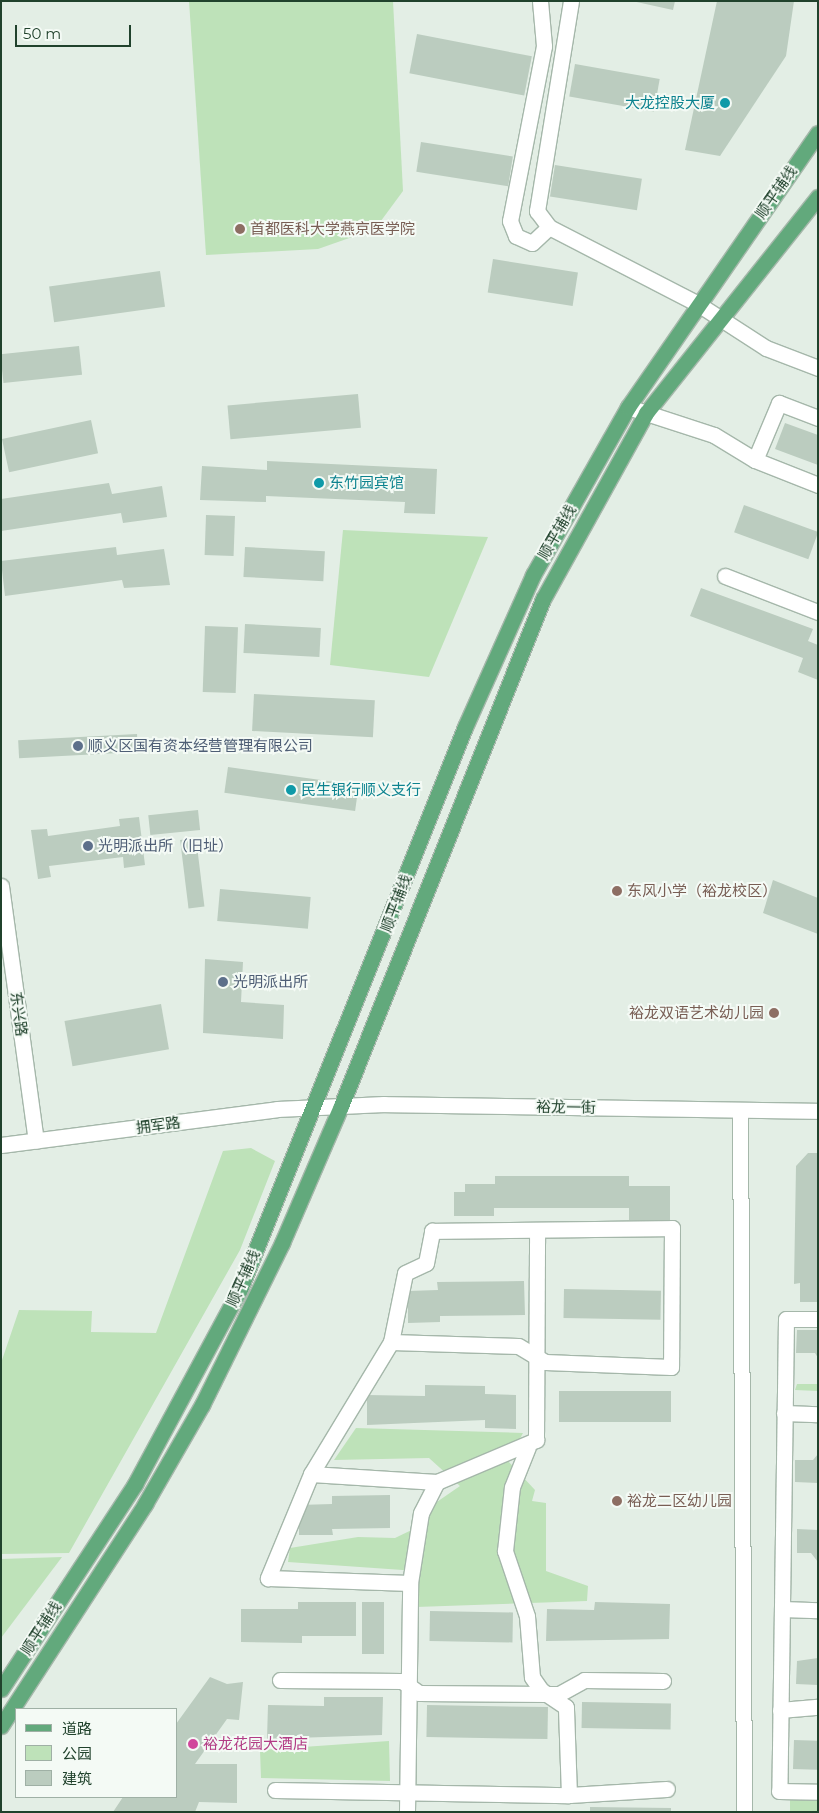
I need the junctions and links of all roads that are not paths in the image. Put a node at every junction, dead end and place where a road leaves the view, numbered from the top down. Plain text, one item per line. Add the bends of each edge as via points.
1 (540, 1) edge
2 (571, 1) edge
3 (818, 133) edge
4 (818, 197) edge
5 (549, 227) junction
6 (698, 304) junction
7 (718, 318) junction
8 (818, 368) edge
9 (628, 408) junction
10 (646, 413) junction
11 (818, 418) edge
12 (754, 460) junction
13 (818, 484) edge
14 (726, 576) dead end
15 (818, 612) edge
16 (1, 886) edge
17 (341, 1106) junction
18 (315, 1108) junction
19 (740, 1110) junction
20 (818, 1111) edge
21 (36, 1141) junction
22 (1, 1145) edge
23 (538, 1230) junction
24 (818, 1319) edge
25 (391, 1342) junction
26 (536, 1357) junction
27 (784, 1413) junction
28 (818, 1414) edge
29 (528, 1447) junction
30 (311, 1474) junction
31 (437, 1482) junction
32 (410, 1583) junction
33 (782, 1609) junction
34 (818, 1610) edge
35 (280, 1680) dead end
36 (663, 1681) dead end
37 (409, 1685) junction
38 (1, 1689) edge
39 (546, 1694) junction
40 (817, 1709) edge
41 (780, 1710) junction
42 (1, 1726) edge
43 (667, 1789) dead end
44 (275, 1790) dead end
45 (408, 1792) junction
46 (818, 1792) edge
47 (569, 1795) junction
48 (407, 1812) edge
49 (744, 1812) edge

1 - 5 street via 544,46 510,221 516,236 532,243
2 - 5 street via 537,211
3 - 6 main road, 顺平辅线
4 - 7 main road, 顺平辅线
5 - 6 street
6 - 7 street
6 - 9 main road, 顺平辅线
7 - 8 street via 766,348
7 - 10 main road, 顺平辅线
9 - 10 street
9 - 18 main road, 顺平辅线 via 534,575 477,700
10 - 12 street via 714,435
10 - 17 main road, 顺平辅线 via 543,599
11 - 12 street via 779,403
12 - 13 street
14 - 15 street
16 - 21 street, 东兴路
17 - 18 street, 裕龙一街
17 - 19 street, 裕龙一街
17 - 42 main road, 顺平辅线 via 282,1243 202,1405 145,1504
18 - 21 street, 拥军路
18 - 38 main road, 顺平辅线 via 240,1289 172,1416 135,1484
19 - 20 street, 裕龙一街
19 - 49 street
21 - 22 street, 拥军路
23 - 25 street via 432,1231 426,1263 405,1273
23 - 26 street
23 - 26 street via 672,1228 670,1367 545,1362
24 - 27 street via 786,1319
25 - 26 street via 518,1346
25 - 30 street
26 - 29 street via 536,1440
27 - 28 street
27 - 33 street
29 - 31 street
29 - 39 street via 512,1487 505,1551 527,1616 532,1677
30 - 31 street
30 - 32 street via 268,1578
31 - 32 street via 420,1513
32 - 37 street
33 - 34 street
33 - 41 street
35 - 37 street via 402,1681
36 - 39 street via 584,1680 559,1694
37 - 39 street via 419,1693
37 - 45 street
39 - 47 street via 566,1707
40 - 41 street
41 - 46 street via 779,1791
43 - 47 street
44 - 45 street
45 - 47 street
45 - 48 street

